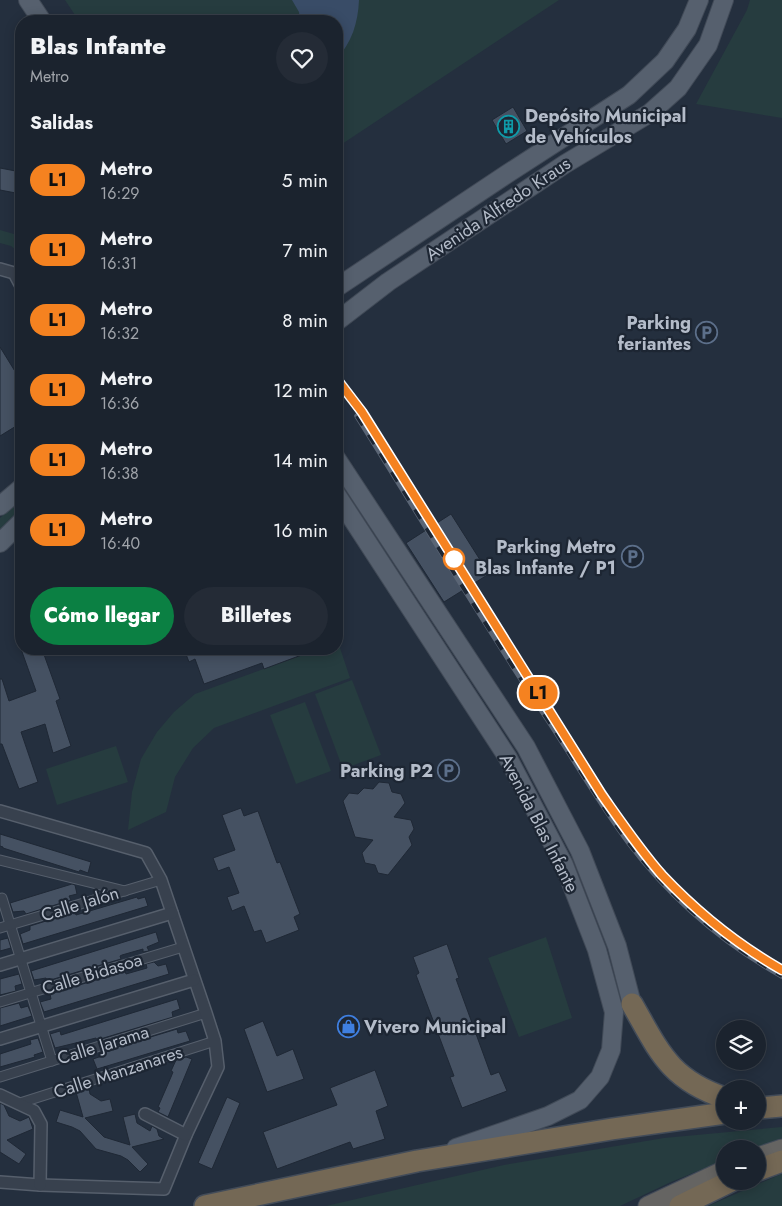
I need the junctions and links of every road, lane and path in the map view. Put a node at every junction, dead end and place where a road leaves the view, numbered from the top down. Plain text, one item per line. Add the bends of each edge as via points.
1 (28, 0) edge
2 (699, 0) edge
3 (724, 0) edge
4 (38, 15) edge
5 (0, 269) edge
6 (15, 275) edge
7 (343, 283) edge
8 (343, 317) edge
9 (343, 469) edge
10 (15, 493) edge
11 (343, 505) edge
12 (0, 506) edge
13 (15, 528) edge
14 (0, 543) edge
15 (0, 811) edge
16 (0, 860) edge
17 (161, 880) junction
18 (125, 891) junction
19 (2, 898) dead end
20 (172, 913) junction
21 (11, 925) junction
22 (0, 928) edge
23 (183, 947) junction
24 (21, 959) junction
25 (0, 965) edge
26 (194, 980) junction
27 (31, 993) junction
28 (0, 1002) edge
29 (632, 1004) joint
30 (206, 1013) junction
31 (41, 1026) junction
32 (0, 1039) edge
33 (215, 1041) junction
34 (52, 1061) junction
35 (0, 1077) edge
36 (716, 1094) edge
37 (0, 1095) edge
38 (20, 1103) junction
39 (782, 1106) edge
40 (766, 1107) edge
41 (145, 1114) dead end
42 (716, 1114) edge
43 (186, 1134) junction
44 (782, 1149) edge
45 (766, 1154) edge
46 (417, 1161) junction
47 (782, 1161) edge
48 (766, 1167) edge
49 (716, 1174) edge
50 (0, 1182) edge
51 (40, 1185) junction
52 (716, 1188) edge
53 (250, 1197) junction
54 (205, 1206) edge
55 (227, 1206) edge
56 (648, 1206) edge
57 (680, 1206) edge

1 - 4 main road
2 - 7 main road, Avenida Alfredo Kraus via 687,29 665,61 629,95
3 - 8 main road, Avenida Alfredo Kraus via 708,45 678,88 650,113 559,168 388,282
5 - 6 street
9 - 29 main road, Avenida Blas Infante via 526,747 580,851 617,946
10 - 12 main road
11 - 46 main road, Avenida Blas Infante via 512,766 564,865 597,950 614,1012 611,1050 600,1077 580,1100 548,1116
13 - 14 main road
15 - 17 street via 146,853
16 - 18 street
17 - 18 street, Calle Jalón
17 - 20 street
18 - 21 street, Calle Jalón
19 - 21 street
20 - 23 street
20 - 24 street
21 - 22 street, Calle Jalón
21 - 24 street
23 - 26 street
23 - 27 street, Calle Bidasoa
24 - 25 street
24 - 27 street
26 - 30 street
26 - 31 street
27 - 28 street, Calle Bidasoa
27 - 31 street
29 - 36 highway via 662,1057 683,1078
30 - 33 street
30 - 34 street, Calle Jarama
31 - 32 street
31 - 34 street
33 - 38 street, Calle Manzanares
33 - 43 street via 218,1067
34 - 35 street, Calle Jarama
37 - 38 street, Calle Manzanares
38 - 51 street, Calle Manzanares via 34,1111 41,1124
39 - 40 highway
41 - 43 street
42 - 46 highway
43 - 51 street via 164,1189
44 - 45 highway
46 - 53 highway
47 - 48 highway
49 - 56 highway
50 - 51 street
52 - 57 highway
53 - 54 highway
53 - 55 highway

